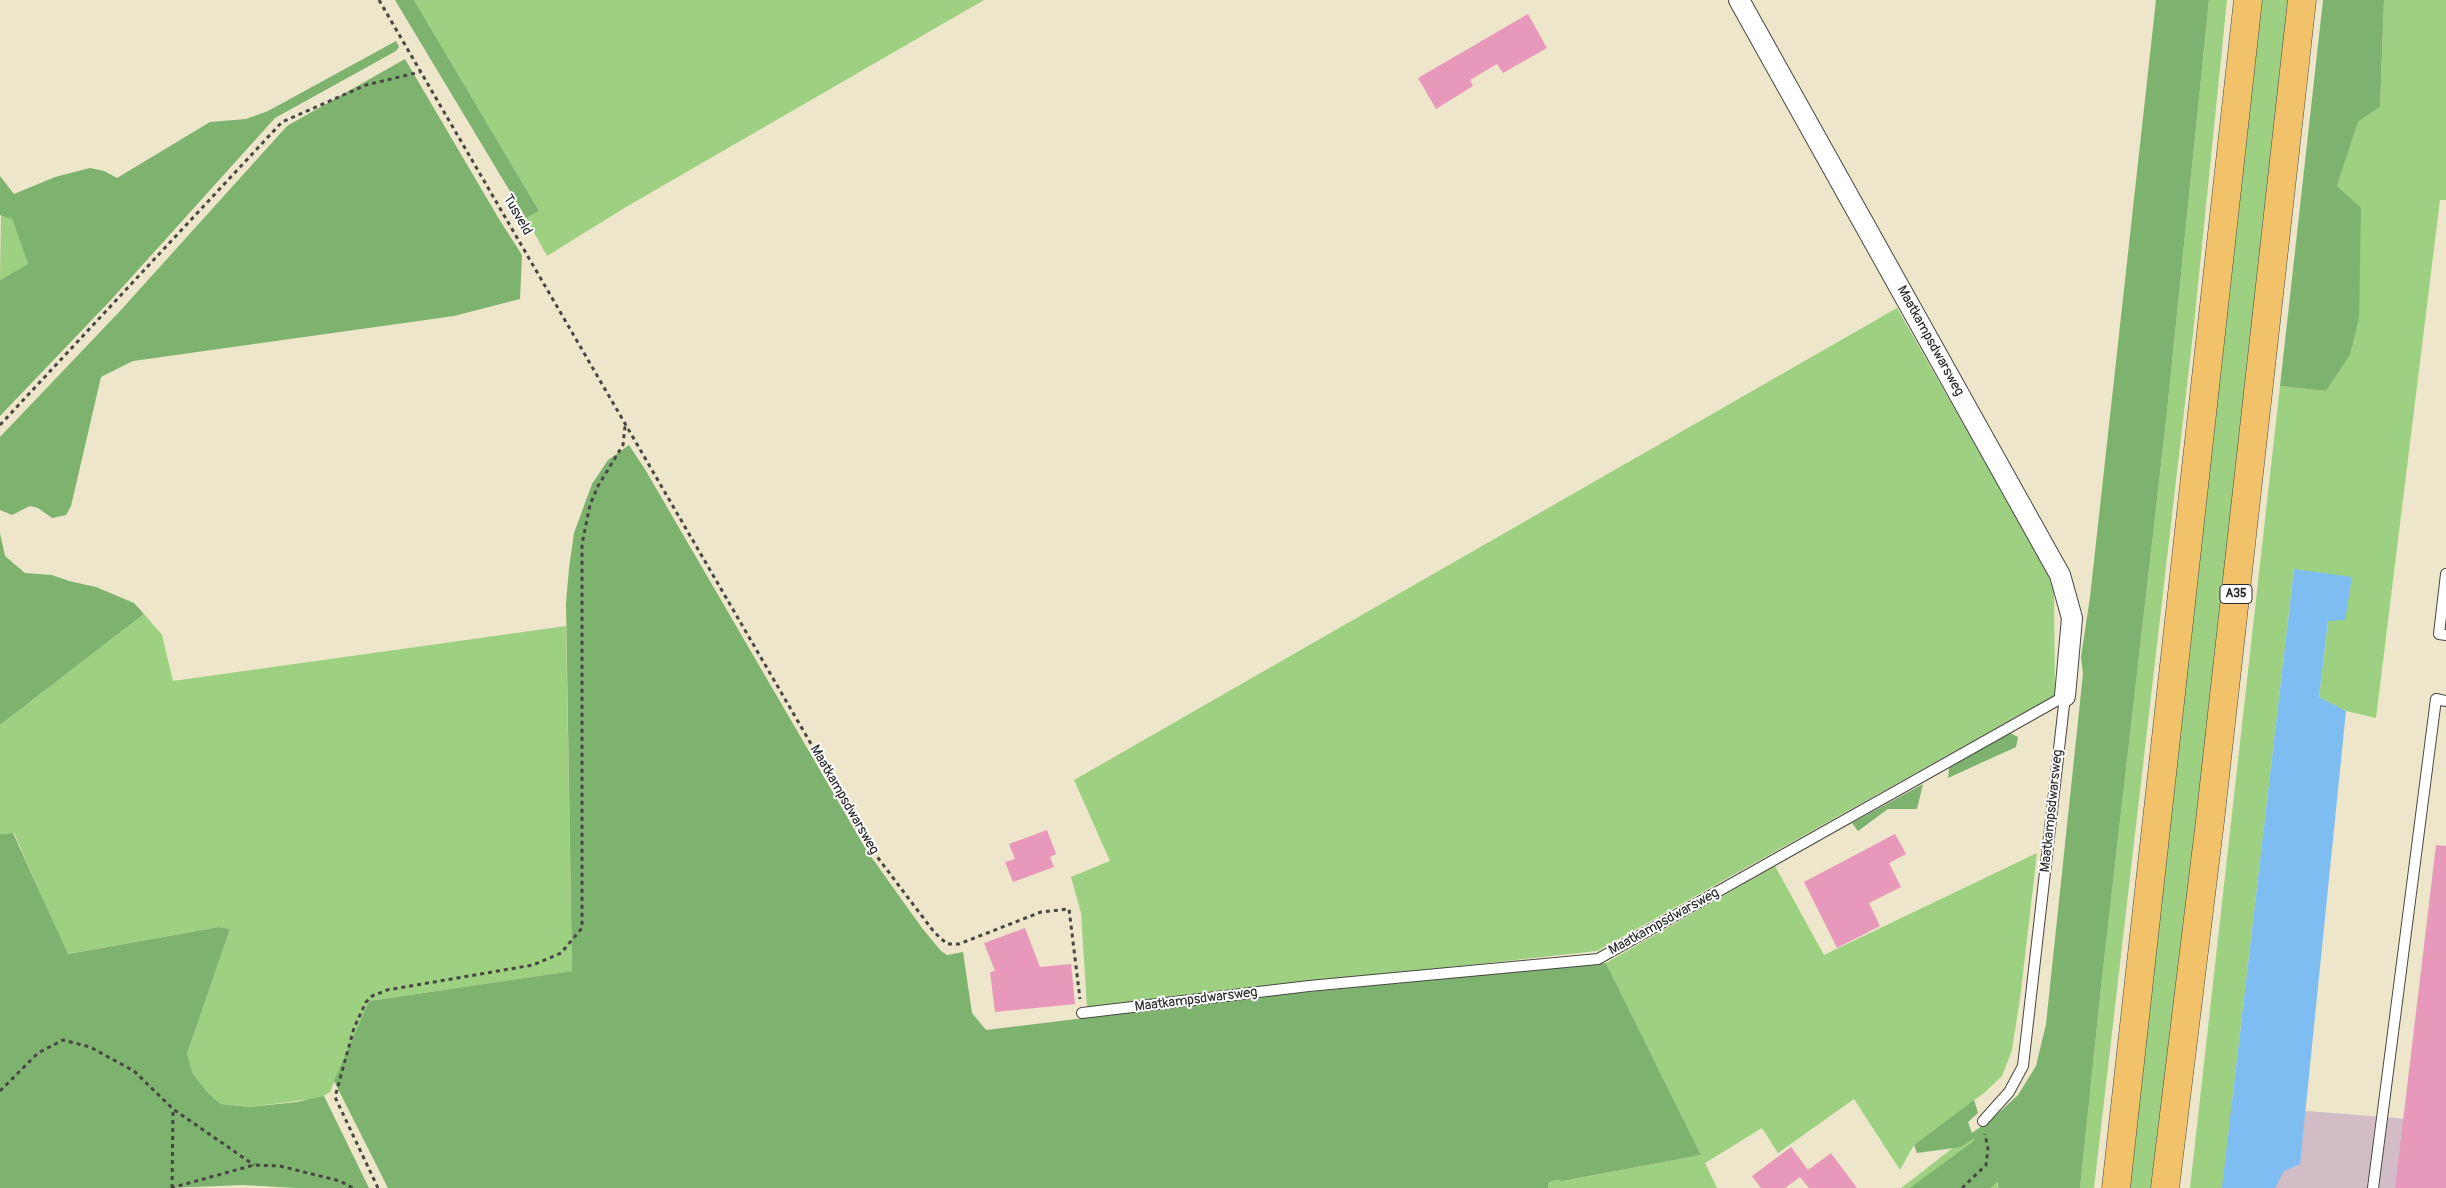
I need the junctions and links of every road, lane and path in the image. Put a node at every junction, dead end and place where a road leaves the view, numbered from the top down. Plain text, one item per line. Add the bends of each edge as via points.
1 (378, 0) edge
2 (1739, 0) edge
3 (2248, 0) edge
4 (2302, 0) edge
5 (420, 72) junction
6 (0, 425) edge
7 (625, 425) junction
8 (635, 442) joint
9 (2446, 574) edge
10 (2446, 635) edge
11 (2065, 696) junction
12 (2446, 701) edge
13 (1082, 1013) joint
14 (0, 1090) edge
15 (172, 1109) junction
16 (1983, 1121) joint
17 (254, 1165) junction
18 (171, 1188) edge
19 (352, 1188) edge
20 (378, 1188) edge
21 (1962, 1188) edge
22 (2116, 1188) edge
23 (2165, 1188) edge
24 (2374, 1188) edge

1 - 5 path, Tusveld
2 - 11 street, Maatkampsdwarsweg via 2060,575 2072,618
3 - 22 highway
4 - 23 highway, A35 via 2210,821
5 - 6 path via 366,85 282,122
5 - 7 path, Tusveld
7 - 8 path, Tusveld
7 - 20 path via 623,445 590,505 582,544 582,928 561,953 533,965 387,990 366,1002 354,1028 335,1097
8 - 13 path, Maatkampsdwarsweg via 875,854 926,921 942,940 951,945 1041,912 1069,909
9 - 10 lane via 2439,634
11 - 13 lane, Maatkampsdwarsweg via 1598,959 1309,986
11 - 16 lane, Maatkampsdwarsweg via 2023,1066 2009,1092
12 - 24 lane via 2436,699
14 - 15 path via 38,1053 63,1040 90,1047 134,1071
15 - 17 path
15 - 18 path
16 - 21 path via 1988,1149 1986,1165
17 - 18 path
17 - 19 path via 280,1166 340,1181

